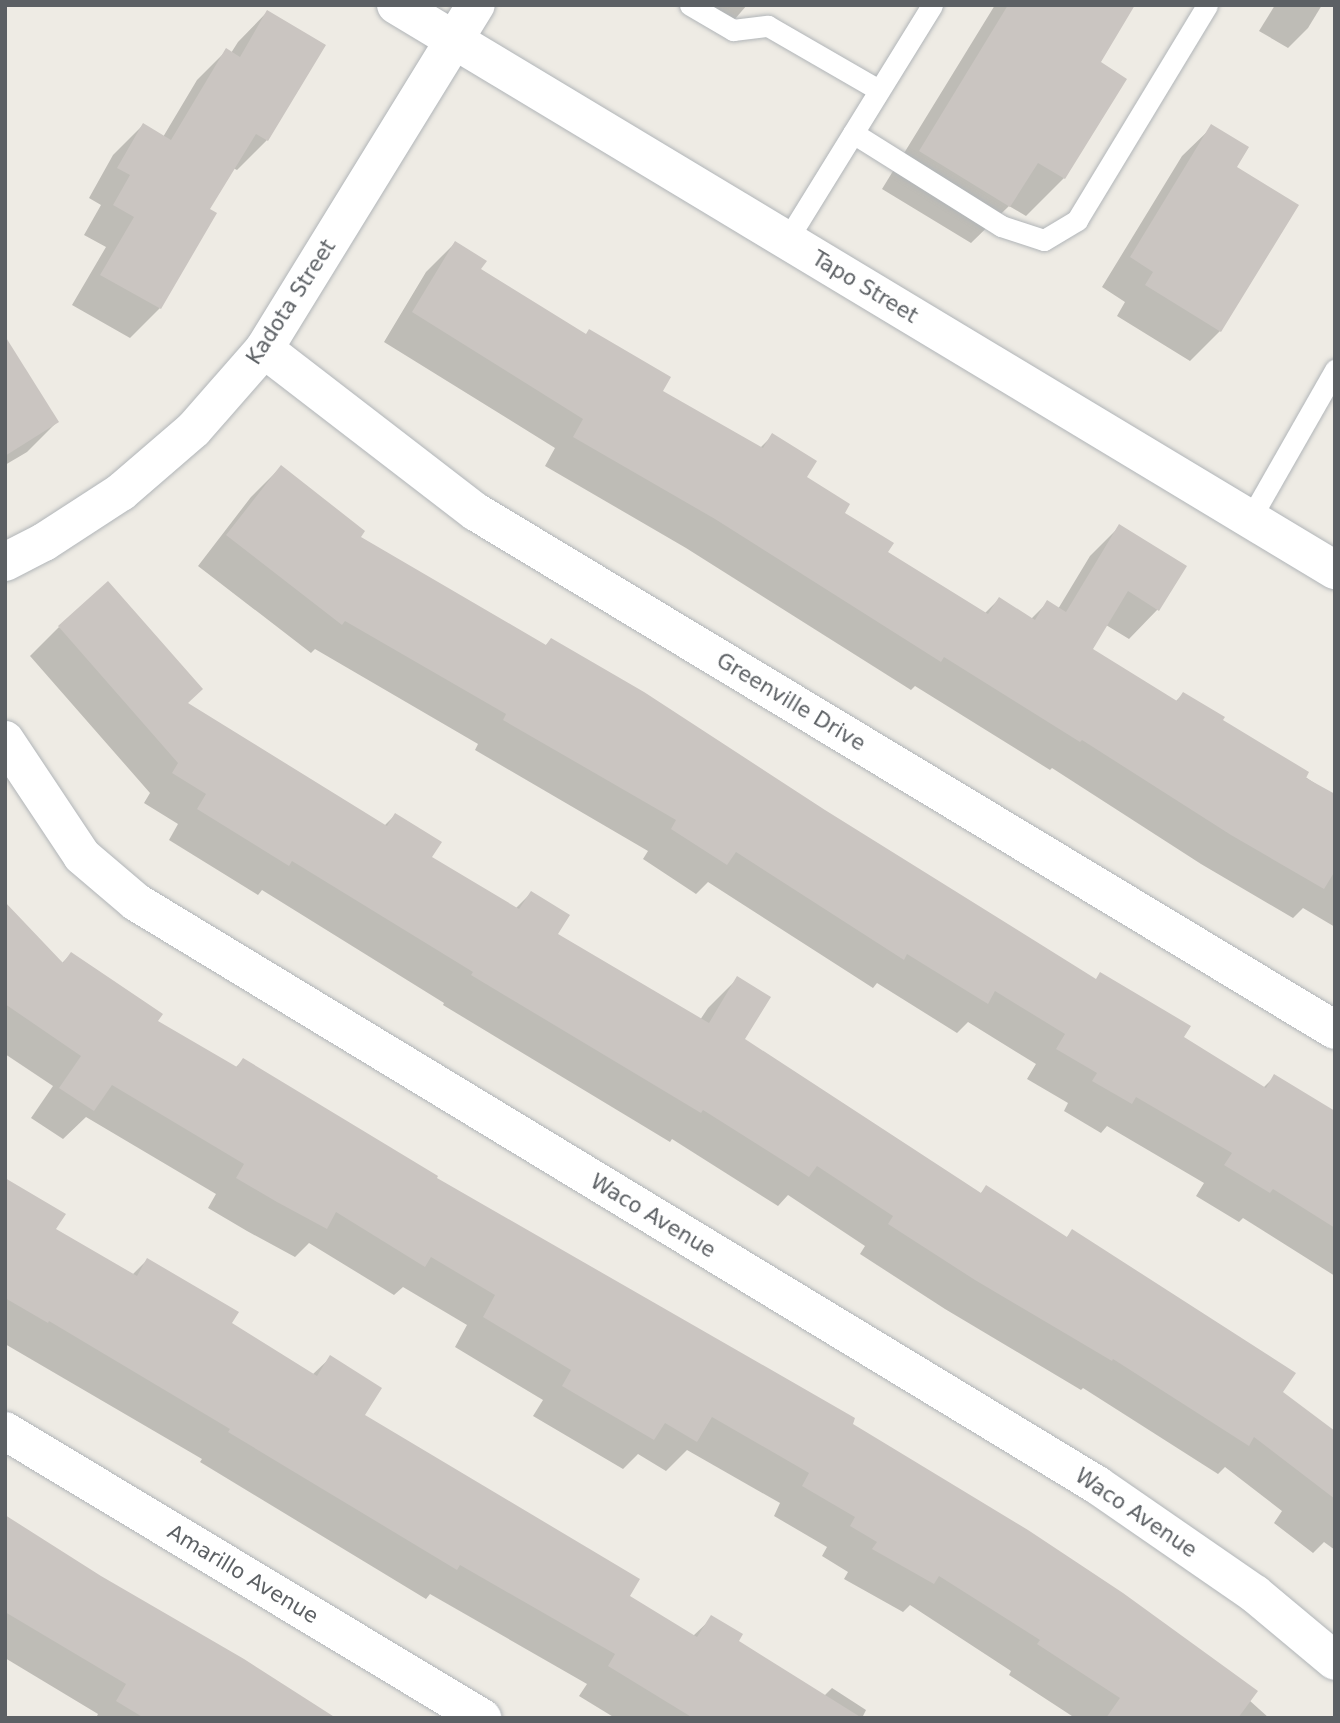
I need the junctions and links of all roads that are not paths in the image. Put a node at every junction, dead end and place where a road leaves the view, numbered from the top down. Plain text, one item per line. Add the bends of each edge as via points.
1 (396, 5) edge
2 (476, 5) edge
3 (690, 5) edge
4 (932, 5) edge
5 (1207, 5) edge
6 (454, 41) junction
7 (879, 90) junction
8 (853, 133) junction
9 (787, 240) junction
10 (264, 349) junction
11 (1335, 370) edge
12 (1250, 519) junction
13 (5, 562) edge
14 (1335, 570) edge
15 (5, 740) edge
16 (1335, 1030) edge
17 (5, 1431) edge
18 (1335, 1661) edge
19 (482, 1718) edge

1 - 6 street, Tapo Street
2 - 6 street, Kadota Street
3 - 7 lane via 733,30 768,26
4 - 7 lane
5 - 8 lane via 1077,220 1044,240 1001,226
6 - 9 street, Tapo Street
6 - 10 street, Kadota Street
7 - 8 lane
8 - 9 lane
9 - 12 street, Tapo Street
10 - 13 street, Kadota Street via 194,429 121,492
10 - 16 street, Greenville Drive via 476,512
11 - 12 lane
12 - 14 street, Tapo Street
15 - 18 street, Waco Avenue via 82,856 135,902 1097,1485 1255,1594
17 - 19 street, Amarillo Avenue

